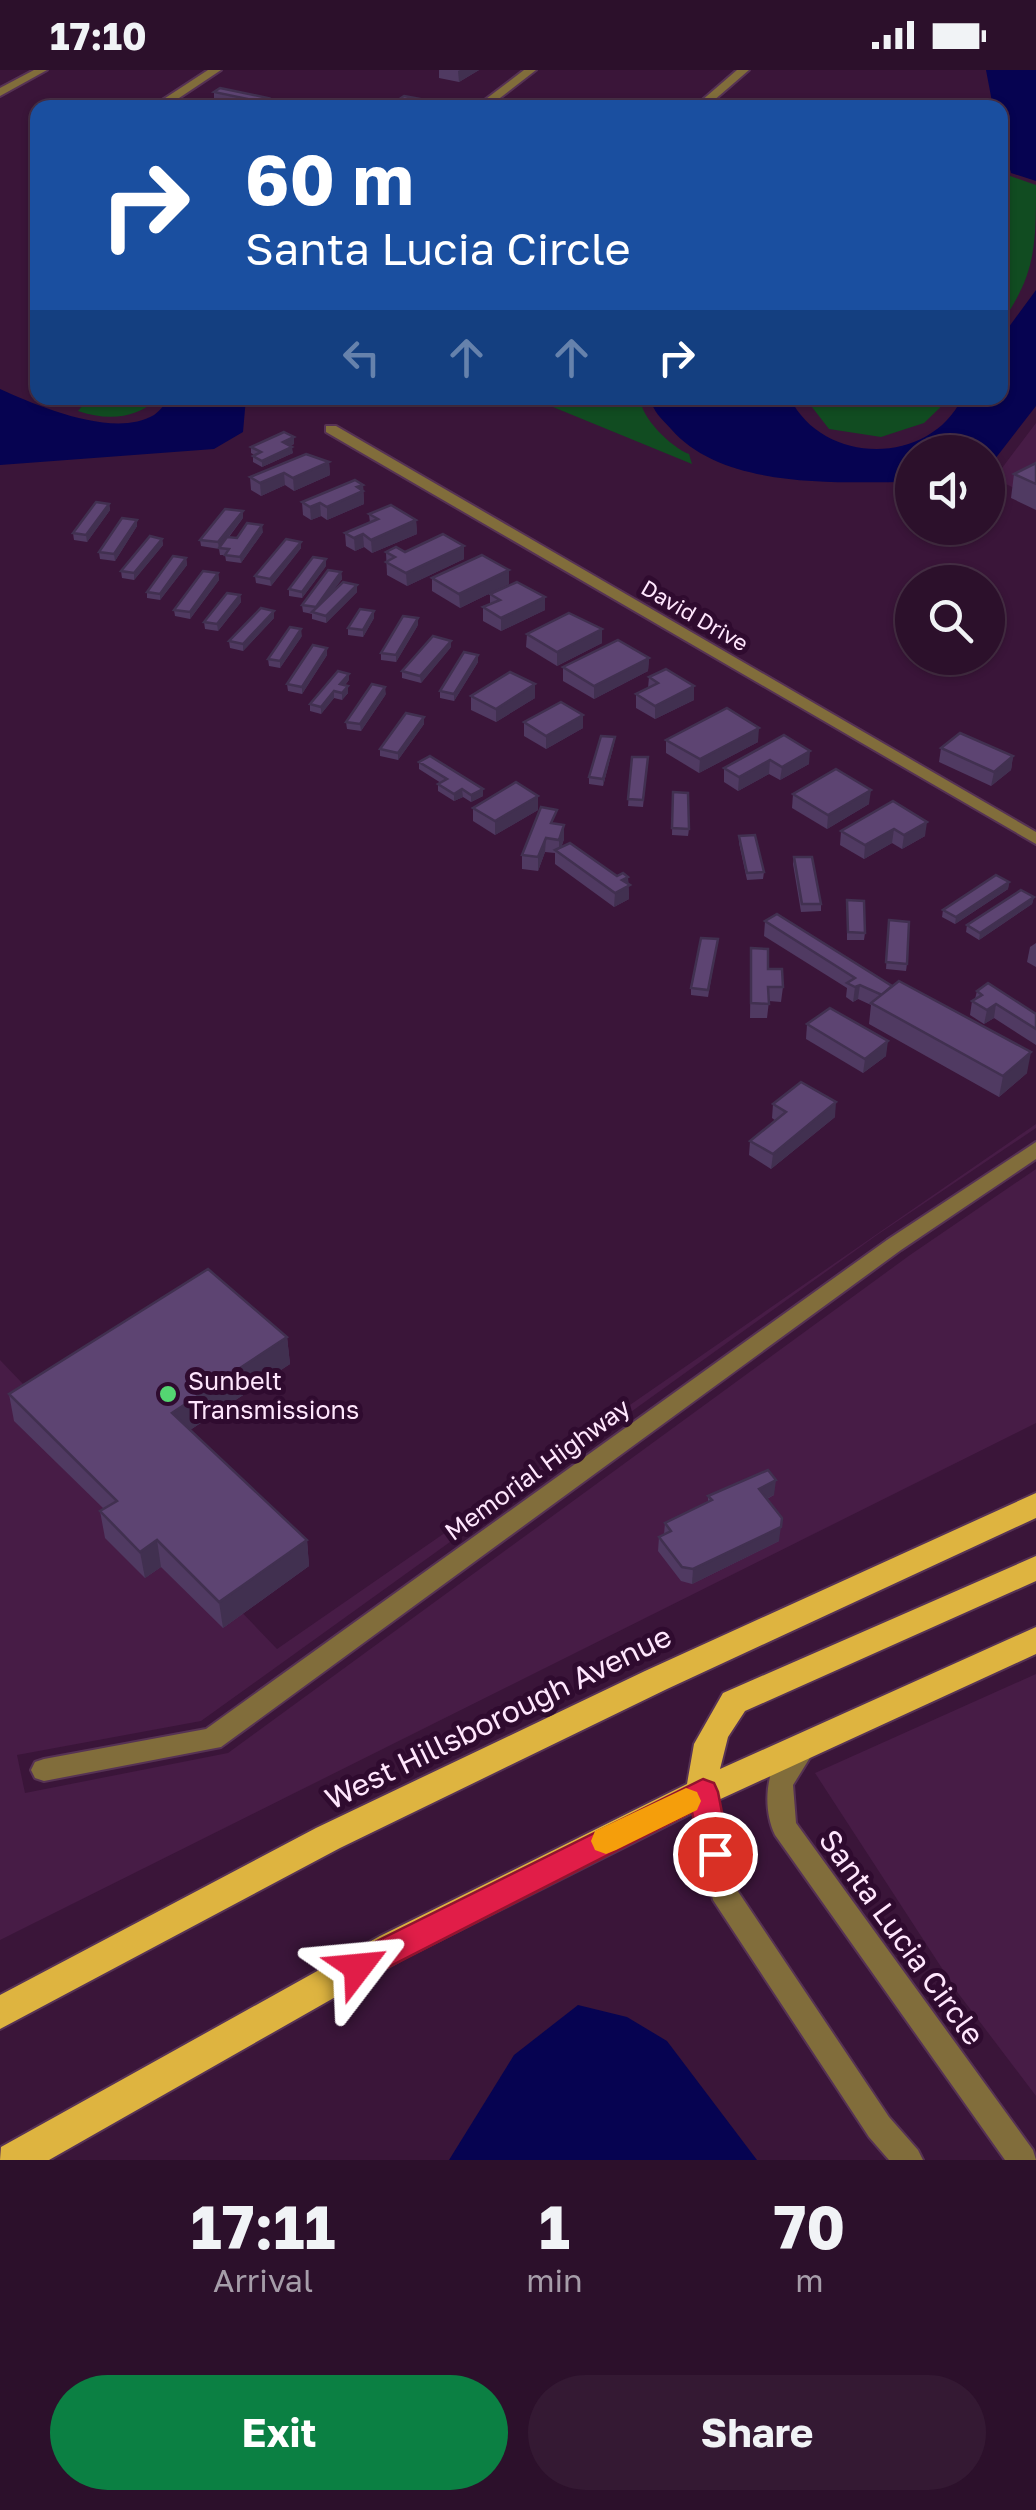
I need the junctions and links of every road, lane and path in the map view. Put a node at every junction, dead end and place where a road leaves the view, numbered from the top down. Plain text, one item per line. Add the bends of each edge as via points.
1 (42, 70) edge
2 (216, 70) edge
3 (532, 70) edge
4 (744, 70) edge
5 (0, 93) edge
6 (168, 100) edge
7 (490, 100) edge
8 (708, 100) edge
9 (330, 429) dead end
10 (1036, 839) edge
11 (1036, 1148) edge
12 (1036, 1505) edge
13 (1036, 1568) edge
14 (1036, 1640) edge
15 (806, 1744) junction
16 (44, 1770) dead end
17 (703, 1792) junction
18 (0, 2013) edge
19 (14, 2160) edge
20 (908, 2160) edge
21 (1023, 2160) edge

1 - 5 street
2 - 6 street
3 - 7 street
4 - 8 street
9 - 10 street, David Drive
11 - 16 street, Memorial Highway via 212,1738
12 - 18 main road, West Hillsborough Avenue via 328,1838
13 - 17 main road via 734,1702 713,1729 702,1764
14 - 15 main road
15 - 17 main road
15 - 21 street, Santa Lucia Circle via 782,1774 777,1796 784,1827
17 - 19 main road via 392,1948
17 - 20 street via 722,1891 878,2126

